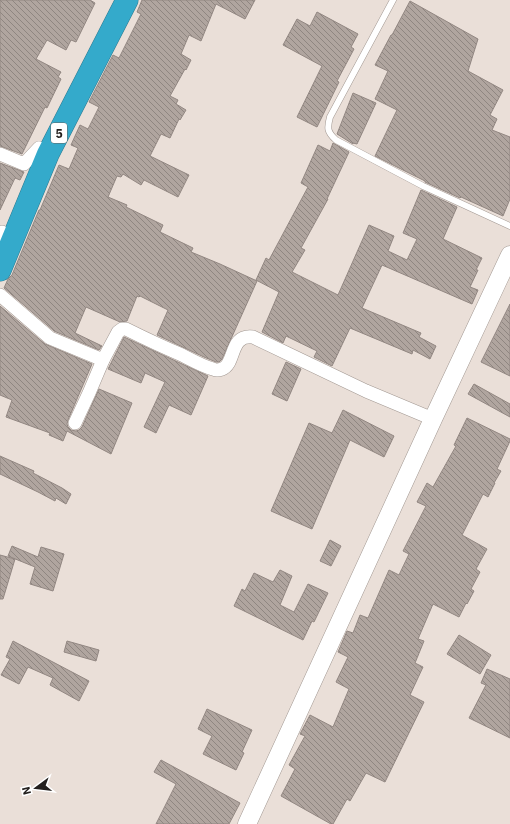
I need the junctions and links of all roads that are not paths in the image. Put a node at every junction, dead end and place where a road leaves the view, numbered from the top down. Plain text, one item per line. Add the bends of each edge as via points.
1 (111, 0) edge
2 (127, 0) edge
3 (392, 0) edge
4 (43, 151) junction
5 (0, 154) edge
6 (510, 226) edge
7 (4, 236) edge
8 (510, 255) edge
9 (0, 270) edge
10 (0, 295) edge
11 (103, 360) junction
12 (433, 419) junction
13 (75, 423) dead end
14 (247, 824) edge

1 - 4 highway, 5
2 - 4 highway, 5
3 - 6 lane via 330,117 328,130 331,136 423,186
4 - 5 street via 24,164
4 - 7 highway, 5
7 - 9 highway, 5
8 - 12 street
10 - 11 street via 50,338
11 - 12 street via 118,332 126,329 214,370 220,370 224,369 238,342 247,336
11 - 13 street
12 - 14 street

